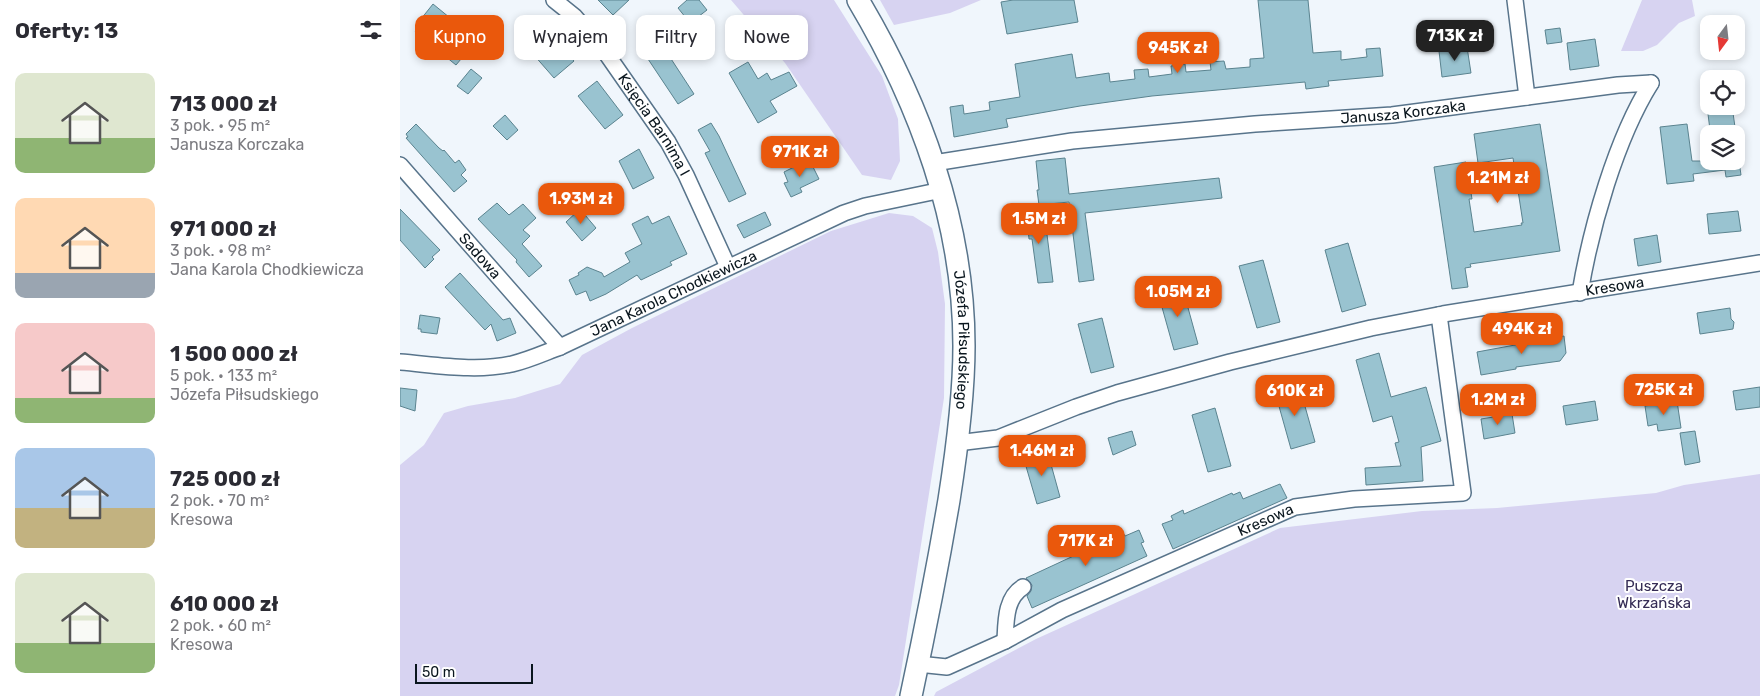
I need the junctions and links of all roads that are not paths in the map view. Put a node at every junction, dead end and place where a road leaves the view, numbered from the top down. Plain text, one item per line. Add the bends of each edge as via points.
1 (554, 0) edge
2 (858, 0) edge
3 (1515, 0) edge
4 (1527, 97) junction
5 (934, 163) junction
6 (400, 166) edge
7 (942, 190) junction
8 (1760, 263) edge
9 (728, 267) junction
10 (1580, 292) junction
11 (1439, 315) junction
12 (560, 347) junction
13 (400, 362) edge
14 (957, 443) junction
15 (1023, 587) dead end
16 (1005, 641) junction
17 (918, 664) junction
18 (911, 696) edge

1 - 9 street, Księcia Barnima I via 574,16 606,52 668,142
2 - 5 street, Józefa Piłsudskiego via 888,53
3 - 4 street
4 - 5 street, Janusza Korczaka via 1392,115 1072,141
4 - 10 street, Janusza Korczaka via 1651,83 1618,152 1593,234
5 - 7 street, Józefa Piłsudskiego
6 - 12 street, Sadowa
7 - 9 street, Jana Karola Chodkiewicza via 844,213
7 - 14 street, Józefa Piłsudskiego via 964,319 964,371
8 - 10 street, Kresowa
9 - 12 street, Jana Karola Chodkiewicza
10 - 11 street, Kresowa
11 - 14 street, Kresowa via 1230,362 1117,393 998,438
11 - 16 street, Kresowa via 1463,493 1354,499 1295,507 1062,610
12 - 13 street, Jana Karola Chodkiewicza via 512,364 490,367
14 - 17 street, Józefa Piłsudskiego
15 - 16 street via 1011,600
16 - 17 street, Kresowa via 947,667
17 - 18 street, Józefa Piłsudskiego

